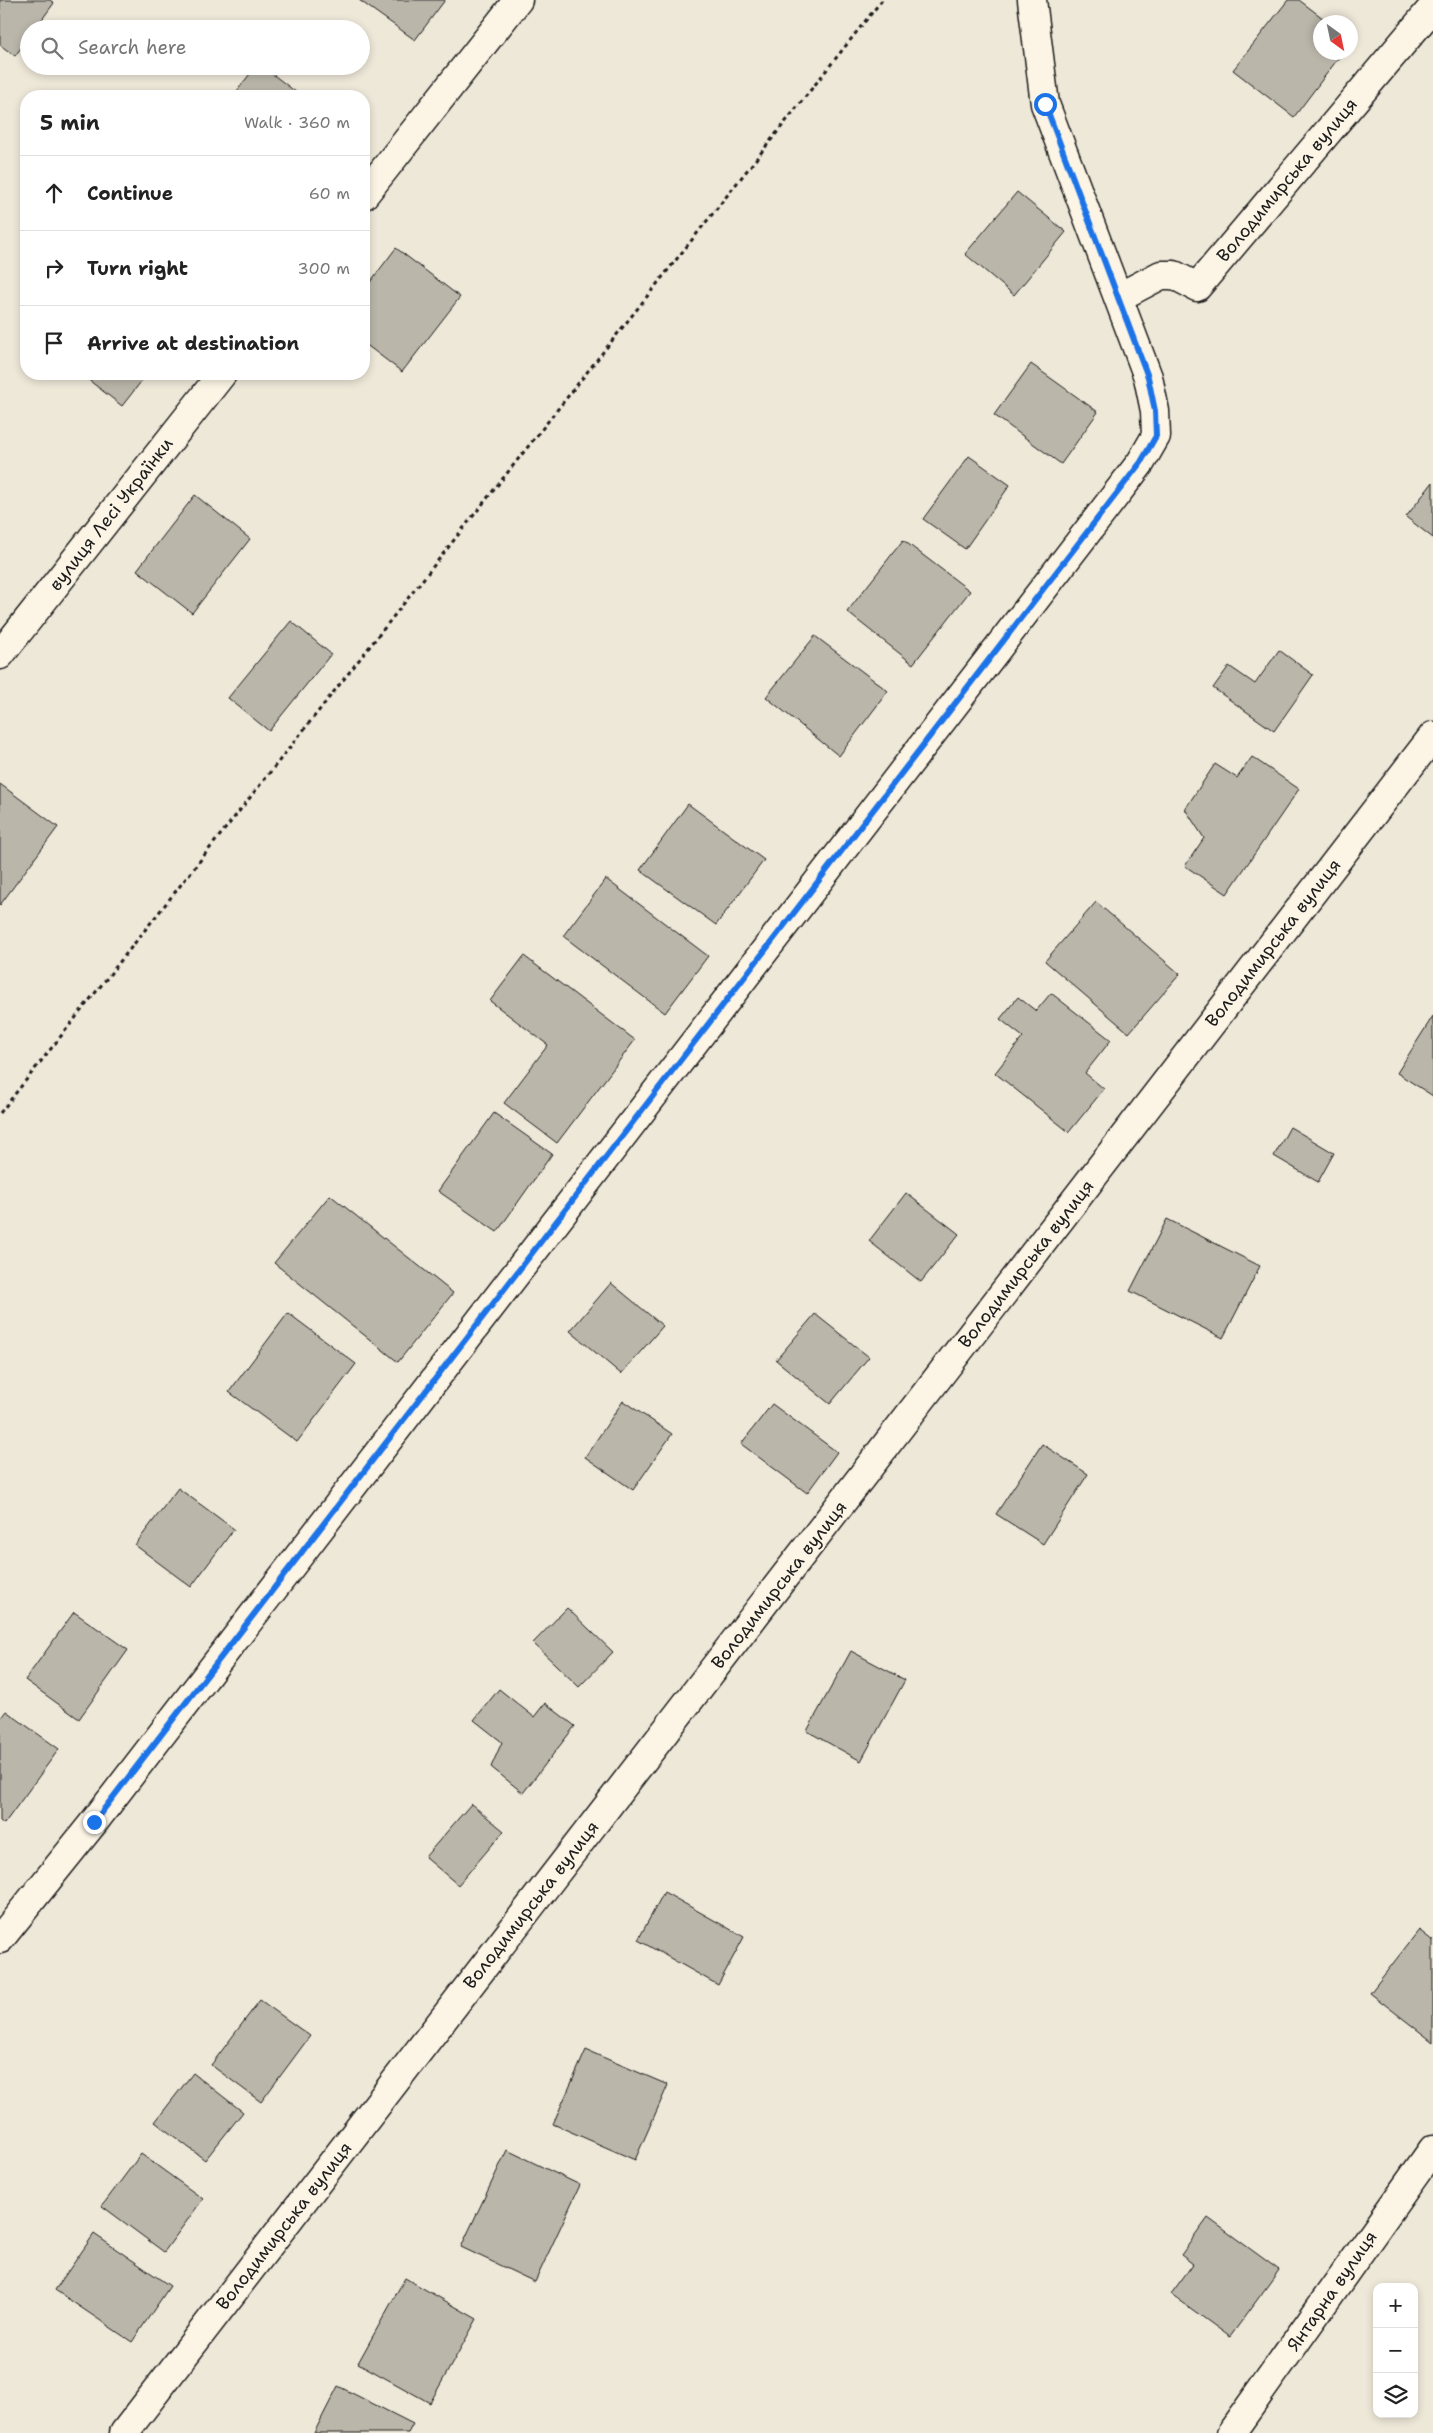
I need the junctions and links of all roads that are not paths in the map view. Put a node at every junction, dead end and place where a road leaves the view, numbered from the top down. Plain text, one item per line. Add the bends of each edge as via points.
1 (518, 0) edge
2 (1032, 0) edge
3 (1433, 7) edge
4 (370, 187) edge
5 (1119, 297) junction
6 (217, 380) edge
7 (0, 655) edge
8 (1433, 736) edge
9 (0, 1940) edge
10 (1433, 2149) edge
11 (124, 2433) edge
12 (1231, 2433) edge

1 - 4 street
2 - 5 street via 1045,104
3 - 5 street, Володимирська вулиця via 1198,287 1174,275 1161,275
5 - 9 street via 1148,377 1155,411 1156,436 1141,462
6 - 7 street, вулиця Лесі Українки
8 - 11 street, Володимирська вулиця
10 - 12 street, Янтарна вулиця

